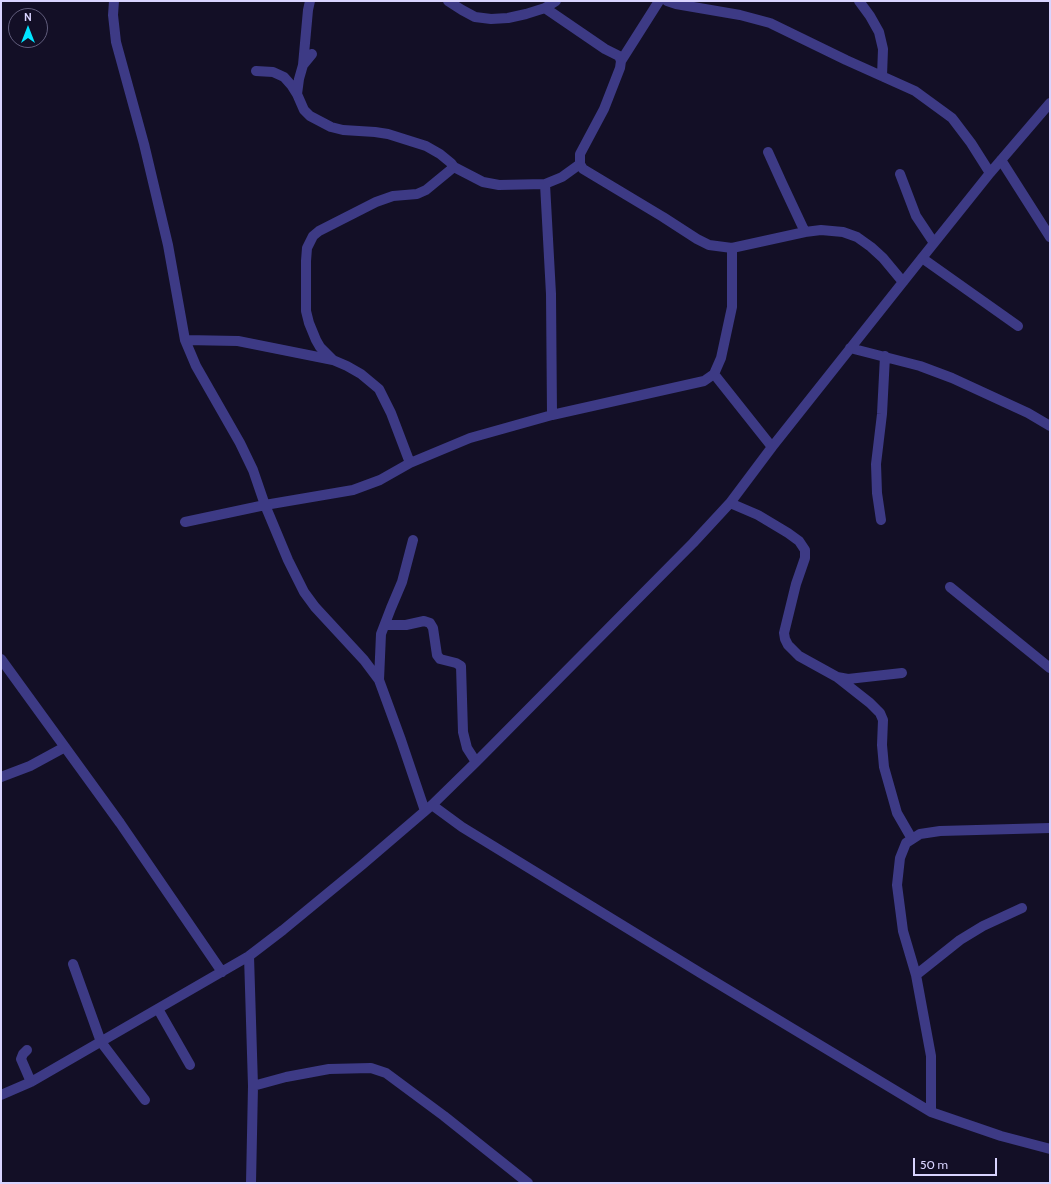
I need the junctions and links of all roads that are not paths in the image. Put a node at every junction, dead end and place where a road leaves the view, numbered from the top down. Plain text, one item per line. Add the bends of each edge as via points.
1 (114, 1) edge
2 (310, 1) edge
3 (448, 1) edge
4 (556, 1) edge
5 (659, 1) edge
6 (667, 1) edge
7 (859, 1) edge
8 (545, 8) junction
9 (312, 54) dead end
10 (621, 61) junction
11 (303, 65) junction
12 (256, 71) dead end
13 (882, 76) junction
14 (297, 94) junction
15 (1050, 103) edge
16 (768, 152) dead end
17 (1001, 160) junction
18 (580, 164) junction
19 (454, 167) junction
20 (990, 172) junction
21 (900, 174) dead end
22 (545, 184) junction
23 (806, 232) junction
24 (1050, 237) edge
25 (934, 243) junction
26 (732, 248) junction
27 (922, 258) junction
28 (903, 282) junction
29 (1018, 326) dead end
30 (185, 340) junction
31 (850, 348) junction
32 (885, 356) junction
33 (333, 360) junction
34 (714, 374) junction
35 (552, 415) junction
36 (1050, 426) edge
37 (772, 446) junction
38 (410, 463) junction
39 (730, 503) junction
40 (265, 505) junction
41 (881, 520) dead end
42 (185, 522) dead end
43 (413, 540) dead end
44 (950, 587) dead end
45 (385, 624) junction
46 (1, 659) edge
47 (1050, 668) edge
48 (902, 673) dead end
49 (837, 677) junction
50 (379, 680) junction
51 (65, 747) junction
52 (476, 762) junction
53 (1, 777) edge
54 (429, 808) junction
55 (1050, 828) edge
56 (912, 839) junction
57 (1022, 908) dead end
58 (249, 956) junction
59 (73, 964) dead end
60 (222, 972) junction
61 (916, 976) junction
62 (158, 1009) junction
63 (101, 1042) junction
64 (27, 1050) dead end
65 (190, 1065) dead end
66 (31, 1082) junction
67 (253, 1086) junction
68 (1, 1094) edge
69 (145, 1100) dead end
70 (931, 1112) junction
71 (1050, 1149) edge
72 (251, 1183) edge
73 (527, 1183) edge

1 - 30 street via 116,42 166,238
2 - 11 street
3 - 8 street via 475,17 491,19 508,18
4 - 8 street
5 - 10 street
6 - 13 street via 770,23
7 - 13 street via 879,32 883,49
8 - 10 street via 619,56
9 - 11 street
10 - 18 street via 604,109 580,154
11 - 14 street
12 - 14 street via 273,72 284,77
13 - 20 street via 915,91 952,118
14 - 19 street via 304,110 310,116 331,127 388,134 426,146
15 - 17 street
16 - 23 street
17 - 20 street
17 - 24 street
18 - 22 street via 562,177
18 - 26 street via 584,169 697,239 709,245
19 - 22 street via 483,182 499,185
19 - 33 street via 422,192 384,199 313,236 307,248 306,311 316,340
20 - 25 street
21 - 25 street via 916,216
22 - 35 street via 551,294
23 - 26 street
23 - 28 street via 832,230 857,237 884,258
25 - 27 street
26 - 34 street via 732,307 721,358
27 - 28 street
27 - 29 street
28 - 31 street
30 - 33 street via 238,341
30 - 40 street via 196,366 240,443
31 - 32 street
31 - 37 street
32 - 36 street via 952,378
32 - 41 street via 876,464
33 - 38 street via 362,374 379,389
34 - 35 street via 704,380
34 - 37 street
35 - 38 street via 470,438
37 - 39 street
38 - 40 street via 380,480 353,490
39 - 49 street via 758,516 799,541 804,550 804,558 784,639 799,656
39 - 52 street
40 - 42 street
40 - 50 street via 304,592
43 - 45 street via 402,582
44 - 47 street
45 - 50 street via 381,634
45 - 52 street via 406,625 424,621 430,623 437,655 440,659 461,666 463,732 467,748
46 - 51 street
48 - 49 street via 848,679
49 - 56 street via 880,713 884,768 897,813
50 - 54 street
51 - 53 street via 30,766
51 - 60 street
52 - 54 street
54 - 58 street
54 - 70 street
55 - 56 street via 940,831 920,834
56 - 61 street via 906,843 900,858 897,885 903,931
57 - 61 street via 960,940
58 - 60 street
58 - 67 street
59 - 63 street
60 - 62 street
61 - 70 street via 931,1056
62 - 63 street
62 - 65 street
63 - 66 street
63 - 69 street
64 - 66 street via 22,1059
66 - 68 street
67 - 72 street
67 - 73 street via 329,1069 371,1068 386,1073
70 - 71 street via 1001,1136

